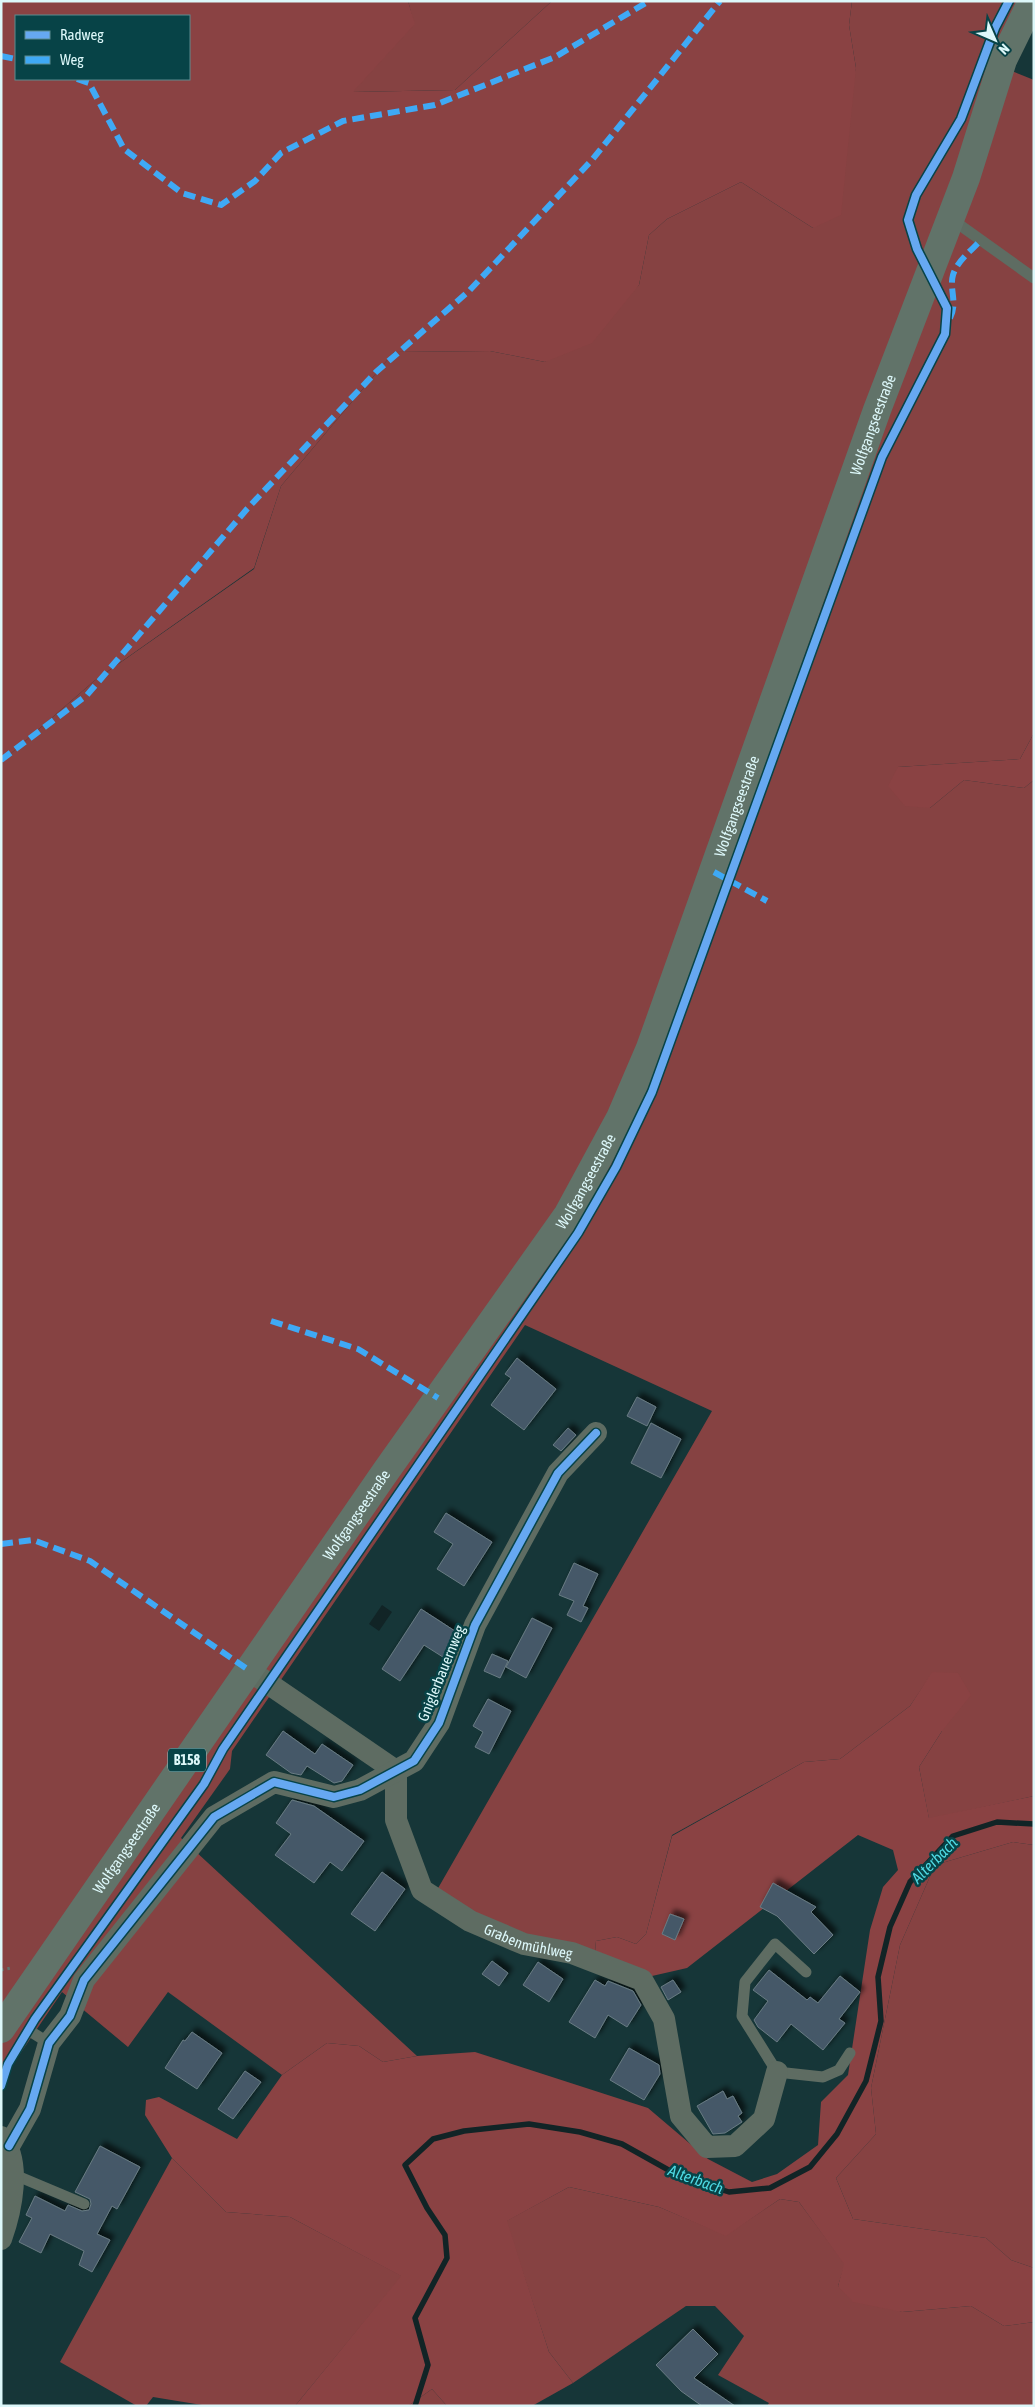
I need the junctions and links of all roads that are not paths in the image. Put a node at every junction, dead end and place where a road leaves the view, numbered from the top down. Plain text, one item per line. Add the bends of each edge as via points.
1 (1032, 1) edge
2 (950, 218) junction
3 (1034, 278) edge
4 (596, 1433) dead end
5 (250, 1671) junction
6 (396, 1771) junction
7 (806, 1972) dead end
8 (1, 2029) edge
9 (850, 2053) dead end
10 (777, 2072) junction
11 (5, 2142) edge
12 (14, 2176) junction
13 (84, 2204) dead end
14 (1, 2239) edge

1 - 2 main road, Wolfgangseestraße / B158 via 1003,60
2 - 3 lane
2 - 5 main road, Wolfgangseestraße / B158 via 877,410 657,1030 620,1118 568,1214 386,1471
4 - 6 street, Gniglerbauernweg via 558,1473 475,1625 439,1723 414,1761
5 - 6 street
5 - 8 main road, Wolfgangseestraße / B158
6 - 10 street, Grabenmühlweg via 396,1820 422,1890 470,1921 515,1940 572,1953 642,1980 664,2019 681,2116 707,2148 735,2146 764,2118
6 - 11 street, Gniglerbauernweg via 360,1790 334,1797 274,1782 214,1817 84,1980 70,2016 41,2038 30,2109
7 - 10 lane via 775,1944 745,1982 742,2016
9 - 10 lane via 839,2070 823,2077
11 - 12 street
12 - 13 lane
12 - 14 street

